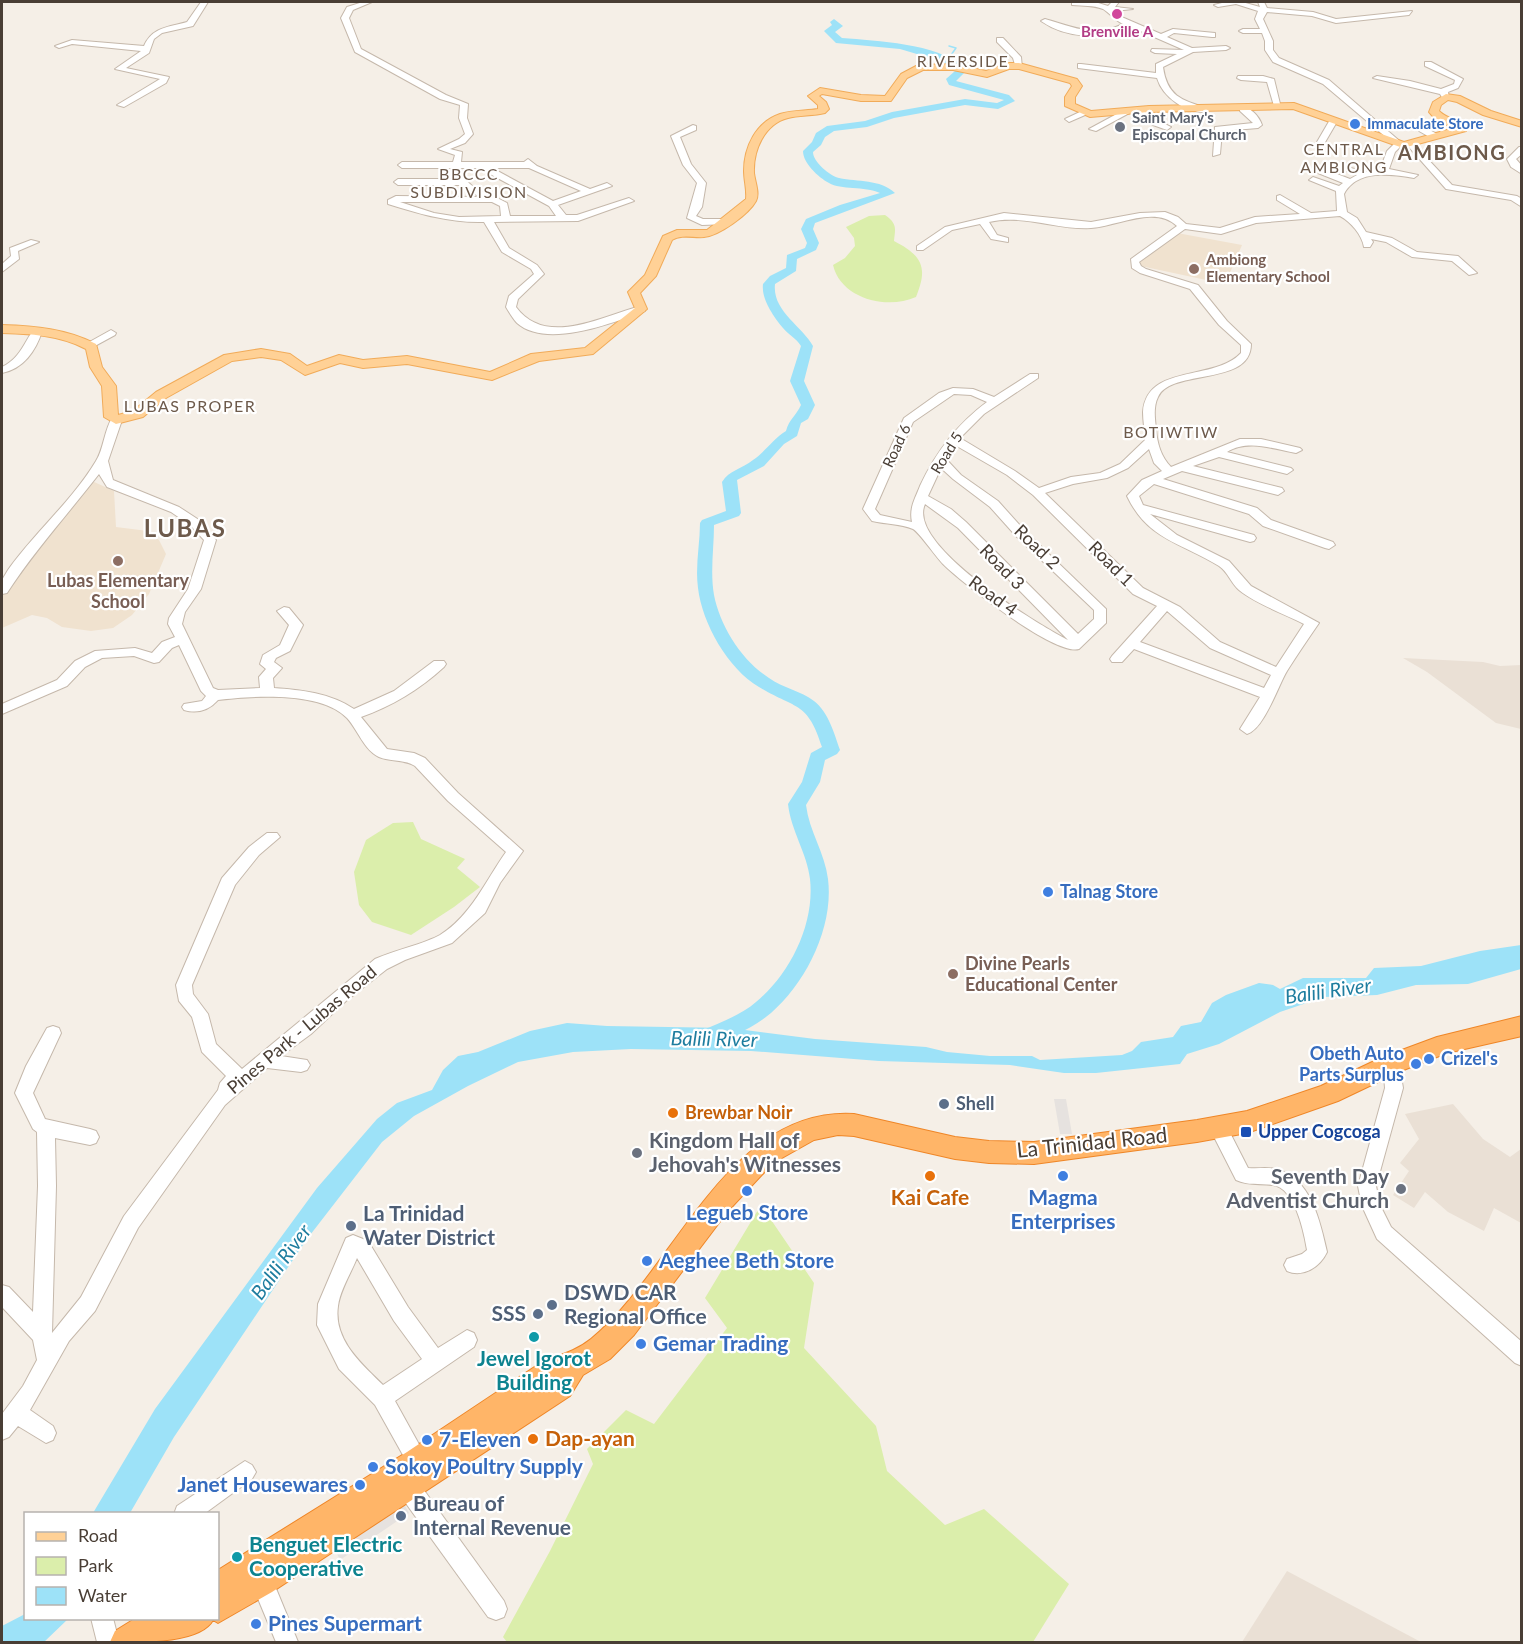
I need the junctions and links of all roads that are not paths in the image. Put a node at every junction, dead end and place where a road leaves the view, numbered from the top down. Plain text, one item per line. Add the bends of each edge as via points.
1 (204, 2) edge
2 (369, 2) edge
3 (1116, 2) edge
4 (1075, 3) dead end
5 (1218, 5) dead end
6 (1263, 5) edge
7 (1308, 7) dead end
8 (1109, 9) junction
9 (1129, 9) dead end
10 (1409, 13) dead end
11 (1045, 21) dead end
12 (1132, 22) junction
13 (1241, 22) dead end
14 (1243, 31) dead end
15 (1261, 31) junction
16 (1212, 35) dead end
17 (1162, 37) junction
18 (1000, 40) dead end
19 (59, 46) dead end
20 (1227, 48) dead end
21 (147, 49) junction
22 (1191, 50) junction
23 (1155, 51) dead end
24 (1096, 60) dead end
25 (1428, 64) dead end
26 (1019, 66) junction
27 (1081, 66) dead end
28 (1160, 77) junction
29 (1241, 78) dead end
30 (1377, 78) dead end
31 (1141, 79) dead end
32 (1326, 80) junction
33 (1310, 82) dead end
34 (1328, 93) dead end
35 (1444, 95) junction
36 (1337, 104) junction
37 (121, 105) dead end
38 (1278, 106) junction
39 (1243, 109) junction
40 (1142, 110) junction
41 (1204, 110) junction
42 (1129, 111) junction
43 (1082, 113) junction
44 (1069, 119) dead end
45 (1521, 123) edge
46 (1167, 127) dead end
47 (693, 128) dead end
48 (1093, 129) dead end
49 (1422, 129) dead end
50 (1436, 137) junction
51 (1321, 142) dead end
52 (1399, 144) junction
53 (1411, 144) junction
54 (1521, 149) edge
55 (1216, 154) dead end
56 (402, 165) dead end
57 (456, 165) junction
58 (482, 166) junction
59 (1347, 168) dead end
60 (1382, 170) junction
61 (1321, 171) dead end
62 (1521, 171) edge
63 (1417, 174) dead end
64 (1365, 175) junction
65 (1313, 180) dead end
66 (398, 182) dead end
67 (463, 182) junction
68 (1350, 182) junction
69 (607, 186) dead end
70 (1321, 191) dead end
71 (590, 192) junction
72 (1339, 193) junction
73 (1280, 198) dead end
74 (498, 200) junction
75 (628, 201) dead end
76 (552, 204) junction
77 (1521, 204) edge
78 (1342, 213) junction
79 (1310, 216) junction
80 (487, 219) junction
81 (506, 219) junction
82 (564, 219) junction
83 (982, 221) junction
84 (726, 222) junction
85 (1240, 224) junction
86 (1183, 226) junction
87 (1214, 227) dead end
88 (1363, 234) junction
89 (1005, 240) dead end
90 (34, 242) dead end
91 (1367, 245) dead end
92 (920, 248) dead end
93 (2, 269) edge
94 (1472, 273) dead end
95 (641, 309) junction
96 (2, 329) edge
97 (37, 331) junction
98 (111, 333) dead end
99 (89, 345) junction
100 (2, 370) edge
101 (1034, 376) dead end
102 (994, 401) junction
103 (116, 420) junction
104 (952, 439) junction
105 (1151, 441) junction
106 (1296, 450) dead end
107 (1218, 453) junction
108 (940, 460) junction
109 (102, 461) junction
110 (1175, 469) junction
111 (1287, 470) dead end
112 (1155, 480) junction
113 (1037, 492) junction
114 (1278, 492) dead end
115 (922, 497) junction
116 (1137, 507) junction
117 (919, 527) junction
118 (1250, 538) dead end
119 (1329, 544) dead end
120 (2, 590) edge
121 (1166, 604) junction
122 (284, 611) dead end
123 (183, 638) junction
124 (1078, 642) junction
125 (1131, 643) junction
126 (1117, 659) dead end
127 (439, 664) dead end
128 (1279, 673) junction
129 (267, 693) junction
130 (214, 695) junction
131 (1269, 695) junction
132 (189, 707) dead end
133 (2, 709) edge
134 (352, 715) junction
135 (1247, 729) dead end
136 (272, 837) dead end
137 (1521, 1026) edge
138 (53, 1033) dead end
139 (266, 1058) junction
140 (1392, 1064) junction
141 (301, 1065) dead end
142 (225, 1093) junction
143 (1218, 1127) junction
144 (46, 1128) junction
145 (90, 1137) dead end
146 (1294, 1265) dead end
147 (2, 1294) edge
148 (42, 1335) junction
149 (467, 1340) dead end
150 (1521, 1356) edge
151 (436, 1360) junction
152 (47, 1361) junction
153 (382, 1398) junction
154 (17, 1413) junction
155 (2, 1430) edge
156 (46, 1433) dead end
157 (245, 1472) dead end
158 (412, 1474) junction
159 (188, 1512) edge
160 (258, 1573) junction
161 (219, 1588) edge
162 (219, 1606) edge
163 (496, 1609) dead end
164 (102, 1620) edge
165 (163, 1620) edge
166 (195, 1620) edge
167 (108, 1642) edge
168 (126, 1642) edge
169 (157, 1642) edge
170 (287, 1642) edge

1 - 21 street via 190,24 159,31
2 - 57 street via 350,9 345,18 358,50 465,106 463,118 469,134 442,148 459,154
3 - 8 street
4 - 8 street
5 - 6 street
6 - 7 street via 1291,3
6 - 10 street via 1336,21
6 - 15 street
8 - 9 street
8 - 12 street via 1114,17
11 - 12 street via 1075,34 1097,35 1118,31
12 - 17 street
13 - 15 street
14 - 15 street
15 - 32 street via 1276,60
16 - 17 street via 1173,31
17 - 22 street
18 - 26 street via 1018,59
19 - 21 street via 72,42
20 - 22 street
21 - 37 street via 120,70 165,79
22 - 23 street
22 - 28 street via 1162,63
24 - 28 street via 1154,68
25 - 35 street via 1459,79 1459,84
26 - 43 main road via 1074,81 1077,86 1069,103
26 - 84 main road via 987,74 921,67 912,70 898,83 891,97 883,100 816,92 813,96 824,106 822,111 782,116 762,129 753,145 751,200
27 - 28 street
28 - 31 street
28 - 41 street via 1172,97
29 - 38 street via 1271,81
30 - 35 street via 1410,82
32 - 33 street
32 - 36 street
34 - 36 street
35 - 45 main road
35 - 50 main road via 1434,112 1462,128
36 - 38 main road via 1323,116 1300,107
36 - 51 street
36 - 52 main road
36 - 52 street
38 - 39 main road
39 - 41 main road
39 - 55 street via 1258,125 1218,129
40 - 41 main road
40 - 42 main road
40 - 46 street
42 - 43 main road
42 - 48 street
43 - 44 street
47 - 84 street via 675,136 687,165 702,183 692,218
49 - 50 street
50 - 53 main road
52 - 53 main road
52 - 60 street
53 - 77 street via 1449,187 1514,198
54 - 62 street via 1511,159
56 - 57 street
57 - 58 street
57 - 67 street
58 - 71 street via 529,164
58 - 76 street
59 - 64 street
60 - 63 street
60 - 64 street
61 - 68 street
64 - 68 street
65 - 72 street
66 - 67 street
67 - 74 street
68 - 72 street
69 - 71 street
70 - 72 street
71 - 76 street
72 - 78 street
73 - 79 street
74 - 80 street via 406,198 391,202 448,219
74 - 81 street via 507,209
75 - 82 street
76 - 82 street
78 - 79 street
78 - 88 street
79 - 85 street
80 - 81 street
80 - 95 street via 505,250 539,274 513,298 511,307 519,321 529,327 573,329
81 - 82 street
83 - 86 street via 1010,217 1091,225 1130,217 1166,216 1176,218
83 - 89 street via 994,237
83 - 92 street via 955,224
84 - 95 main road via 711,232 667,238 650,276 634,292
85 - 86 street via 1221,231
85 - 87 street
86 - 105 street via 1137,257 1134,264 1148,273 1194,287 1246,348 1242,358 1219,371 1158,388 1149,411
88 - 91 street
88 - 94 street via 1389,240 1415,255 1455,258
90 - 93 street via 13,250 16,257
95 - 103 main road via 589,351 536,357 492,376 407,360 363,364 339,359 305,371 285,357 243,354 218,362 161,395 138,414
96 - 97 main road
97 - 99 main road
97 - 100 street via 30,347
98 - 99 street
99 - 103 main road via 109,386 111,417
101 - 102 street, Road 5
102 - 104 street, Road 5
102 - 117 street, Road 6 via 973,392 953,391 908,420 868,509 876,518
103 - 109 street
104 - 108 street, Road 5
104 - 113 street, Road 1
105 - 110 street via 1157,458
105 - 113 street via 1124,466 1103,476
106 - 107 street via 1240,442
107 - 110 street
107 - 111 street
108 - 115 street, Road 5
108 - 124 street, Road 2 via 994,504 1100,609 1101,620
109 - 120 street
109 - 123 street via 108,482 114,487 179,512 197,524 210,540 190,598 176,616 175,624
110 - 112 street
110 - 114 street
112 - 116 street via 1135,492
112 - 119 street via 1253,511 1267,523
113 - 121 street, Road 1 via 1138,591
115 - 117 street, Road 5 via 916,509
115 - 124 street, Road 3 via 962,525
116 - 118 street
116 - 128 street via 1169,536 1226,565 1240,585 1312,623
117 - 124 street, Road 4 via 971,582 1069,646
121 - 125 street
121 - 128 street, Road 1 via 1215,645
122 - 129 street via 296,625 285,648 270,655 267,664 275,668 266,677
123 - 130 street via 208,691
123 - 133 street via 167,645 154,659 135,652 88,658 62,683
125 - 126 street
125 - 131 street
127 - 134 street via 406,692
128 - 131 street
129 - 130 street, Pines Park - Lubas Road
129 - 134 street, Pines Park - Lubas Road via 321,698 339,704
130 - 132 street via 206,705
131 - 135 street
134 - 139 street, Pines Park - Lubas Road via 383,753 420,762 515,854 494,880 479,909 446,939 381,964
136 - 142 street via 254,850 228,882 184,985 185,996 200,1014 208,1047 235,1073
137 - 140 highway, La Trinidad Road via 1445,1044
138 - 144 street via 24,1093 39,1124
139 - 141 street via 273,1063
139 - 142 street, Pines Park - Lubas Road
140 - 143 highway, La Trinidad Road via 1329,1094 1247,1122
140 - 150 street via 1394,1088 1367,1186 1371,1206 1384,1233
142 - 152 street, Pines Park - Lubas Road via 131,1222 88,1304 62,1334
143 - 146 street via 1242,1174 1277,1177 1294,1188 1306,1212 1317,1252 1312,1260
143 - 158 highway, La Trinidad Road via 1019,1153 955,1148 854,1125 810,1130 777,1146 752,1167 719,1203 624,1326 609,1342 572,1368 560,1386
144 - 145 street
144 - 148 street
147 - 148 street
148 - 152 street
149 - 151 street
151 - 153 street
151 - 153 street via 401,1314 361,1247 353,1244 328,1304 327,1325 346,1362
152 - 154 street, Pines Park - Lubas Road
153 - 158 street
154 - 155 street, Pines Park - Lubas Road
154 - 156 street
157 - 159 street
158 - 160 highway, La Trinidad Road
158 - 163 street
160 - 161 highway, La Trinidad Road
160 - 162 highway, La Trinidad Road
160 - 170 street
164 - 167 street
165 - 168 highway
166 - 169 highway

